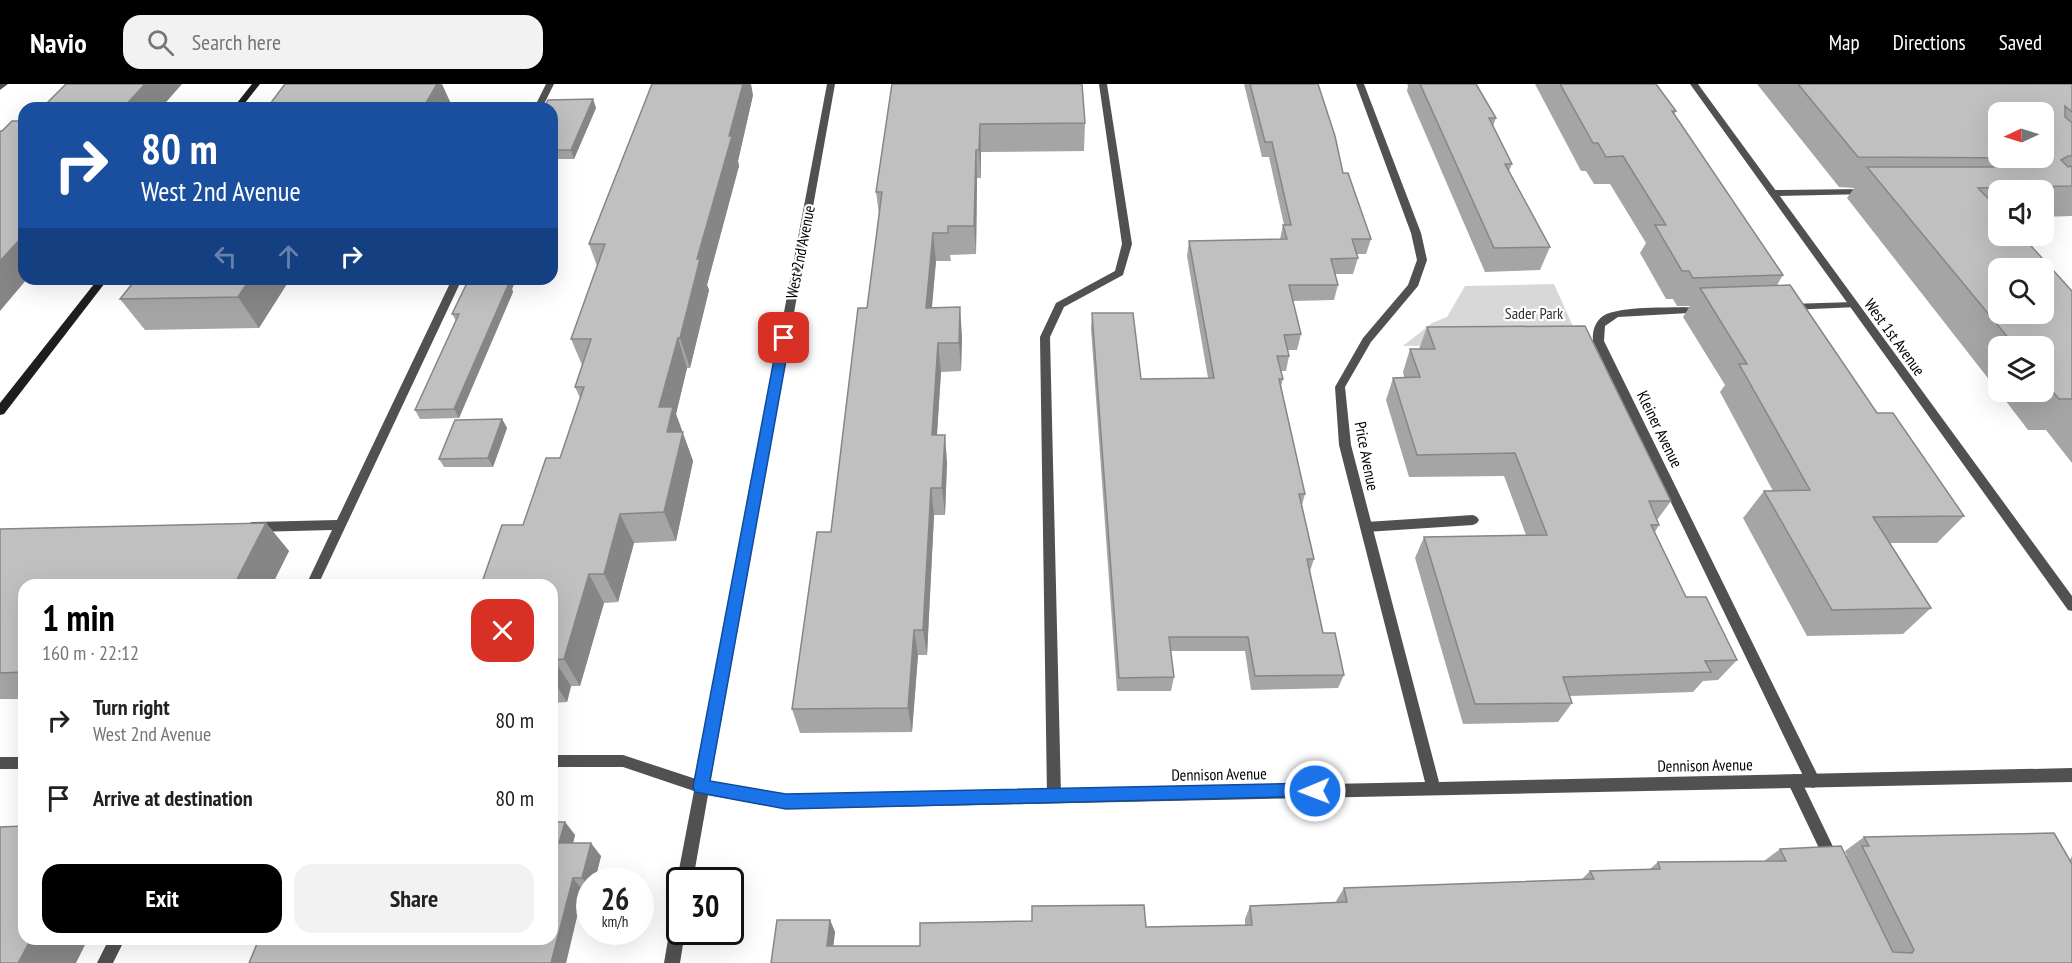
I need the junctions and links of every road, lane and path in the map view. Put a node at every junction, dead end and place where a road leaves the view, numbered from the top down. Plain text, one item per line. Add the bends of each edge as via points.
1 (4, 84) edge
2 (255, 84) edge
3 (550, 84) edge
4 (831, 84) edge
5 (1103, 84) edge
6 (1360, 84) edge
7 (1694, 84) edge
8 (0, 88) edge
9 (242, 102) edge
10 (541, 102) edge
11 (1875, 192) edge
12 (1773, 193) junction
13 (98, 285) edge
14 (454, 285) edge
15 (1854, 305) junction
16 (1778, 308) edge
17 (1721, 309) edge
18 (0, 411) edge
19 (1473, 520) dead end
20 (341, 525) junction
21 (237, 527) edge
22 (1366, 527) junction
23 (315, 579) edge
24 (2072, 606) edge
25 (558, 761) edge
26 (18, 762) edge
27 (0, 763) edge
28 (2072, 775) edge
29 (1813, 780) junction
30 (1794, 781) junction
31 (701, 787) junction
32 (1434, 789) junction
33 (1054, 795) junction
34 (687, 867) edge
35 (1840, 877) edge
36 (114, 945) edge
37 (675, 945) edge
38 (105, 963) edge
39 (672, 963) edge

1 - 8 street
2 - 9 street
3 - 10 street
4 - 31 street, West 2nd Avenue
5 - 33 street via 1127,244 1120,273 1060,304 1045,337
6 - 22 street, Price Avenue via 1416,233 1422,260 1413,286 1367,340 1340,387 1345,445
7 - 12 street, West 1st Avenue
11 - 12 street
12 - 15 street, West 1st Avenue
13 - 18 street
14 - 20 street
15 - 16 street
15 - 24 street, West 1st Avenue
17 - 29 street, Kleiner Avenue via 1617,314 1599,324 1596,334
19 - 22 street
20 - 21 street
20 - 23 street
22 - 32 street, Price Avenue
25 - 31 street, Dennison Avenue via 624,761
26 - 27 street
28 - 29 street, Dennison Avenue
29 - 30 street, Dennison Avenue
30 - 32 street, Dennison Avenue
30 - 35 street
31 - 33 street, Dennison Avenue via 786,802
31 - 34 street, West 2nd Avenue
32 - 33 street, Dennison Avenue
36 - 38 street
37 - 39 street

